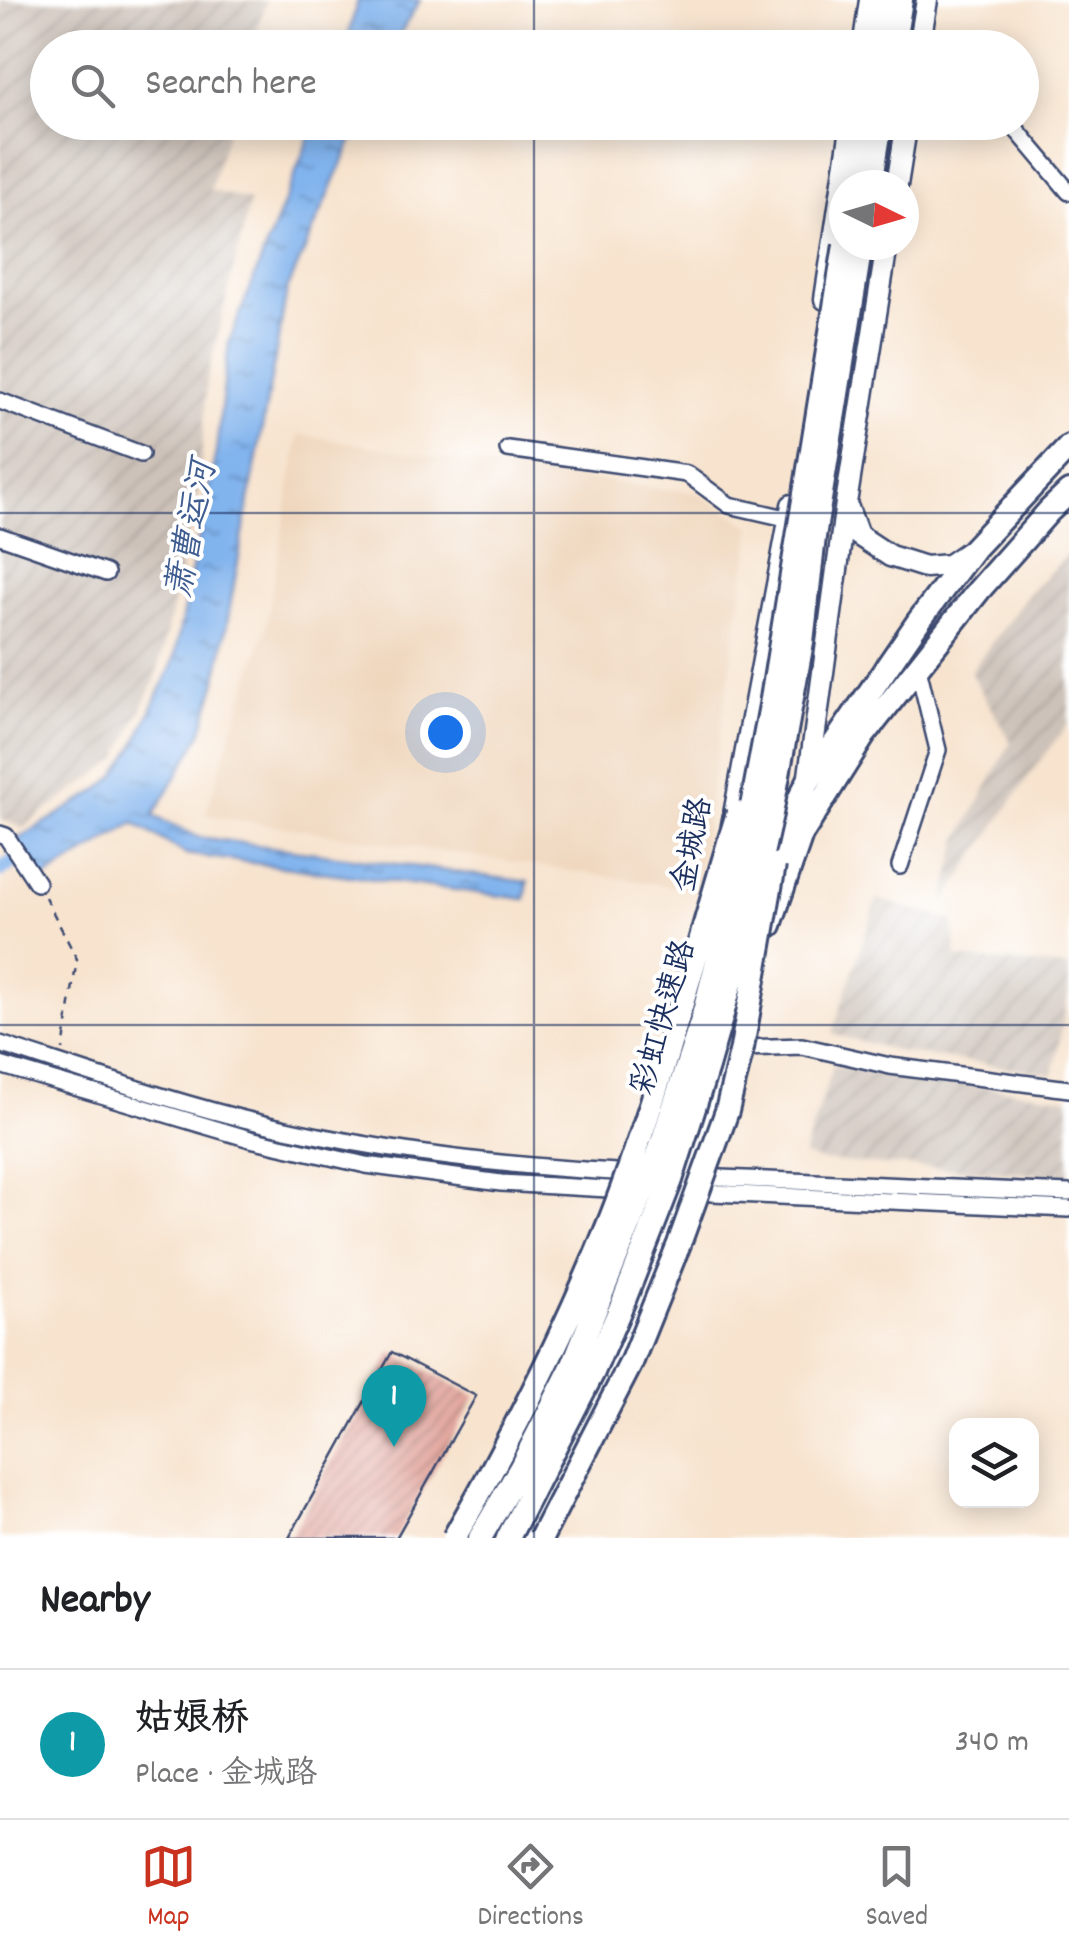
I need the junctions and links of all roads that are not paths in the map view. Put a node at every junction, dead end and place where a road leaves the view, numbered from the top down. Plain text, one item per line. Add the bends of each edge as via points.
1 (870, 0) edge
2 (884, 0) edge
3 (901, 0) edge
4 (927, 0) edge
5 (866, 30) edge
6 (880, 30) edge
7 (896, 30) edge
8 (922, 30) edge
9 (849, 140) edge
10 (862, 140) edge
11 (878, 140) edge
12 (904, 140) edge
13 (1025, 140) edge
14 (857, 170) edge
15 (873, 170) edge
16 (899, 170) edge
17 (1069, 192) edge
18 (843, 260) edge
19 (859, 260) edge
20 (886, 260) edge
21 (0, 401) edge
22 (1069, 447) edge
23 (508, 449) dead end
24 (140, 454) dead end
25 (1069, 492) edge
26 (846, 503) junction
27 (790, 519) junction
28 (0, 536) edge
29 (974, 548) junction
30 (106, 573) dead end
31 (802, 642) junction
32 (918, 668) junction
33 (770, 705) junction
34 (808, 782) junction
35 (3, 835) edge
36 (801, 835) junction
37 (900, 866) dead end
38 (38, 883) road end
39 (699, 996) junction
40 (0, 1044) edge
41 (742, 1048) junction
42 (0, 1065) edge
43 (1069, 1090) edge
44 (635, 1182) junction
45 (689, 1184) junction
46 (1069, 1193) edge
47 (1069, 1209) edge
48 (454, 1538) edge
49 (466, 1538) edge
50 (480, 1538) edge
51 (508, 1538) edge
52 (520, 1538) edge
53 (542, 1538) edge

1 - 5 main road
2 - 6 highway
3 - 7 highway
4 - 8 main road
9 - 27 main road, 金城路
10 - 14 highway
11 - 15 highway
12 - 16 main road
13 - 17 street
18 - 33 highway, 彩虹快速路, bridge
19 - 31 highway, 彩虹快速路, bridge
20 - 26 main road
21 - 24 street
22 - 29 highway
23 - 27 street via 687,474 728,505
25 - 32 highway
26 - 29 main road via 858,535 890,556 949,565
26 - 34 main road
27 - 39 main road, 金城路
28 - 30 street
29 - 34 highway
31 - 41 highway, bridge via 788,785
31 - 51 highway, 彩虹快速路, bridge via 740,951 677,1162 600,1354
32 - 36 highway via 864,735
32 - 37 street via 938,750
33 - 48 highway, bridge via 658,1086 611,1218 561,1335
33 - 50 highway, 彩虹快速路, bridge via 738,886 660,1149 573,1365
34 - 36 main road
34 - 39 highway
35 - 38 street
36 - 45 highway
39 - 44 highway, 金城路
40 - 44 street via 263,1124
41 - 43 street via 802,1046 890,1066
41 - 53 highway, bridge via 727,1111 631,1364
42 - 44 street via 250,1139 366,1165 501,1183
44 - 45 street
44 - 49 highway, 金城路 via 569,1341
45 - 46 street
45 - 47 street
45 - 52 highway via 586,1417

